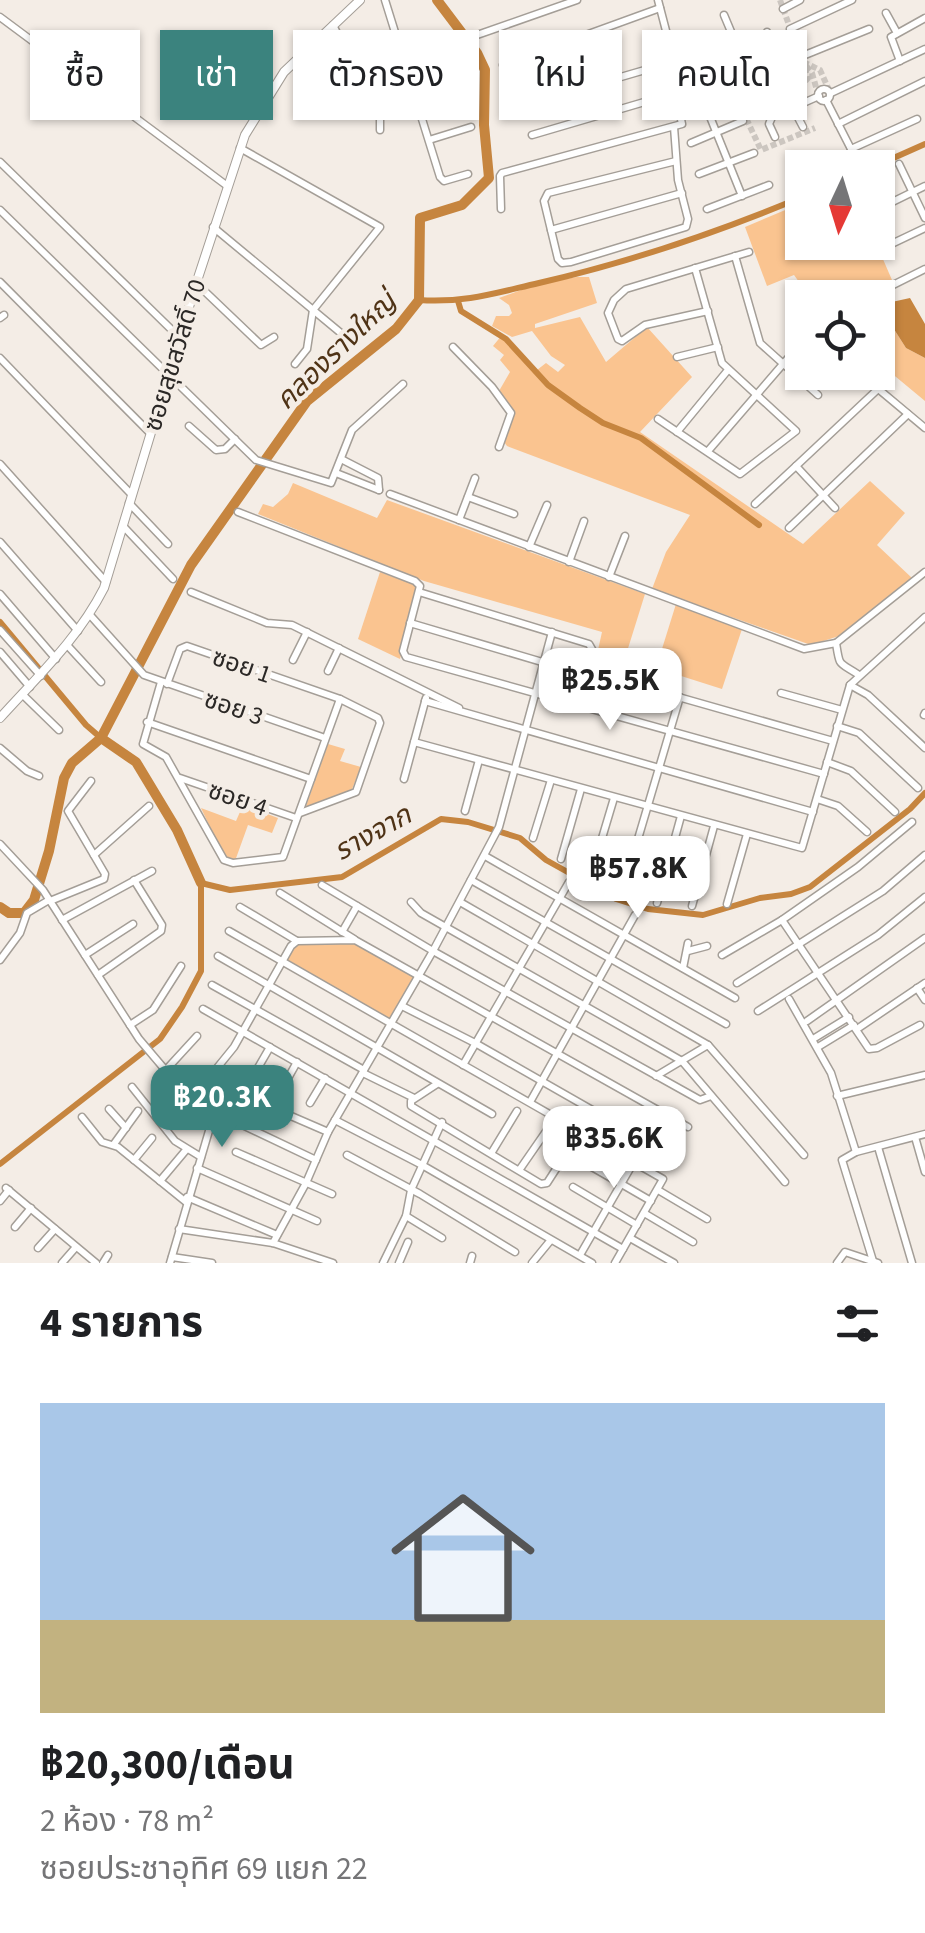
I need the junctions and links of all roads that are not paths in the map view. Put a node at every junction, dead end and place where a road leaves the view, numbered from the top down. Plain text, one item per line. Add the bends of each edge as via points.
1 (360, 0) edge
2 (385, 0) edge
3 (577, 0) edge
4 (800, 0) edge
5 (852, 0) edge
6 (659, 4) edge
7 (783, 9) dead end
8 (886, 13) dead end
9 (724, 15) dead end
10 (0, 16) edge
11 (925, 18) edge
12 (333, 25) junction
13 (869, 29) dead end
14 (591, 30) edge
15 (666, 30) edge
16 (730, 30) edge
17 (790, 30) dead end
18 (479, 34) edge
19 (896, 34) junction
20 (925, 49) edge
21 (807, 55) edge
22 (900, 61) junction
23 (925, 81) edge
24 (825, 97) junction
25 (642, 100) edge
26 (807, 102) edge
27 (917, 119) dead end
28 (681, 120) edge
29 (711, 120) edge
30 (770, 120) edge
31 (800, 120) edge
32 (744, 121) dead end
33 (838, 124) junction
34 (674, 126) junction
35 (803, 126) dead end
36 (471, 128) dead end
37 (380, 130) dead end
38 (716, 132) junction
39 (532, 135) dead end
40 (774, 137) dead end
41 (429, 140) junction
42 (691, 143) dead end
43 (240, 148) junction
44 (851, 149) joint
45 (754, 153) dead end
46 (676, 160) junction
47 (0, 162) edge
48 (729, 163) junction
49 (899, 164) dead end
50 (468, 174) dead end
51 (699, 174) dead end
52 (226, 185) junction
53 (768, 185) dead end
54 (925, 186) edge
55 (912, 192) junction
56 (682, 193) junction
57 (742, 196) junction
58 (895, 199) edge
59 (707, 209) dead end
60 (0, 210) edge
61 (502, 210) dead end
62 (925, 218) edge
63 (214, 227) junction
64 (925, 228) edge
65 (551, 230) junction
66 (895, 242) edge
67 (749, 252) dead end
68 (735, 256) junction
69 (695, 268) junction
70 (925, 268) edge
71 (0, 282) edge
72 (196, 283) junction
73 (895, 284) edge
74 (313, 310) junction
75 (708, 310) junction
76 (342, 334) dead end
77 (179, 337) junction
78 (274, 338) dead end
79 (452, 347) dead end
80 (718, 347) junction
81 (677, 356) dead end
82 (0, 358) edge
83 (295, 364) dead end
84 (784, 365) junction
85 (728, 370) junction
86 (168, 374) junction
87 (403, 384) dead end
88 (877, 390) edge
89 (879, 390) edge
90 (757, 393) junction
91 (818, 394) dead end
92 (908, 414) junction
93 (658, 419) dead end
94 (189, 426) dead end
95 (925, 428) edge
96 (678, 432) junction
97 (150, 433) junction
98 (235, 440) junction
99 (499, 447) dead end
100 (708, 452) junction
101 (341, 459) junction
102 (0, 464) edge
103 (796, 466) junction
104 (336, 474) junction
105 (475, 478) dead end
106 (390, 494) dead end
107 (823, 495) junction
108 (468, 497) junction
109 (130, 499) junction
110 (755, 504) dead end
111 (547, 505) dead end
112 (835, 508) dead end
113 (238, 512) dead end
114 (514, 514) dead end
115 (459, 520) junction
116 (584, 521) dead end
117 (123, 526) junction
118 (789, 528) dead end
119 (625, 536) dead end
120 (0, 542) edge
121 (168, 544) dead end
122 (529, 547) junction
123 (569, 562) junction
124 (925, 572) edge
125 (609, 576) junction
126 (173, 579) dead end
127 (106, 582) junction
128 (190, 592) dead end
129 (419, 592) junction
130 (0, 594) edge
131 (90, 615) junction
132 (925, 616) edge
133 (410, 623) junction
134 (0, 630) edge
135 (78, 631) junction
136 (307, 632) junction
137 (552, 632) junction
138 (833, 644) junction
139 (67, 645) junction
140 (339, 648) junction
141 (0, 652) edge
142 (56, 659) junction
143 (293, 660) dead end
144 (544, 663) junction
145 (328, 671) dead end
146 (43, 673) junction
147 (586, 673) junction
148 (859, 674) junction
149 (101, 682) dead end
150 (164, 683) junction
151 (30, 686) junction
152 (850, 686) junction
153 (535, 693) junction
154 (781, 693) dead end
155 (22, 694) junction
156 (427, 697) junction
157 (680, 697) junction
158 (340, 698) junction
159 (577, 705) junction
160 (842, 710) junction
161 (0, 718) edge
162 (147, 722) junction
163 (837, 726) junction
164 (59, 730) dead end
165 (525, 730) junction
166 (669, 731) junction
167 (326, 738) junction
168 (833, 741) junction
169 (414, 742) junction
170 (0, 748) edge
171 (925, 748) edge
172 (479, 760) junction
173 (827, 762) junction
174 (658, 768) junction
175 (514, 770) junction
176 (824, 774) junction
177 (40, 776) dead end
178 (179, 778) junction
179 (311, 779) junction
180 (404, 779) dead end
181 (551, 780) junction
182 (91, 781) dead end
183 (581, 788) junction
184 (918, 788) dead end
185 (614, 798) junction
186 (817, 799) junction
187 (149, 806) dead end
188 (646, 807) junction
189 (465, 810) dead end
190 (813, 812) junction
191 (895, 812) dead end
192 (298, 816) junction
193 (682, 816) junction
194 (912, 822) dead end
195 (714, 825) junction
196 (867, 832) dead end
197 (747, 834) junction
198 (534, 838) dead end
199 (0, 844) edge
200 (925, 854) edge
201 (94, 855) junction
202 (484, 856) junction
203 (562, 859) dead end
204 (152, 871) dead end
205 (591, 876) dead end
206 (134, 880) junction
207 (471, 880) junction
208 (569, 882) dead end
209 (322, 885) dead end
210 (280, 892) dead end
211 (622, 893) dead end
212 (925, 897) edge
213 (560, 898) junction
214 (50, 900) junction
215 (412, 902) dead end
216 (460, 902) junction
217 (656, 904) dead end
218 (726, 904) dead end
219 (240, 906) dead end
220 (357, 906) junction
221 (692, 906) dead end
222 (634, 915) dead end
223 (62, 920) junction
224 (782, 920) junction
225 (544, 923) junction
226 (134, 924) dead end
227 (446, 927) junction
228 (229, 930) dead end
229 (342, 932) junction
230 (624, 934) junction
231 (925, 938) edge
232 (355, 940) junction
233 (297, 941) junction
234 (531, 945) junction
235 (707, 946) dead end
236 (799, 946) junction
237 (433, 952) junction
238 (85, 955) junction
239 (218, 956) dead end
240 (722, 956) dead end
241 (0, 960) edge
242 (610, 960) junction
243 (283, 963) junction
244 (181, 966) dead end
245 (684, 968) junction
246 (517, 969) junction
247 (817, 972) junction
248 (98, 975) junction
249 (419, 976) junction
250 (596, 982) junction
251 (738, 983) dead end
252 (212, 985) dead end
253 (921, 985) edge
254 (270, 986) junction
255 (505, 990) junction
256 (735, 998) dead end
257 (789, 999) dead end
258 (925, 1000) edge
259 (838, 1002) junction
260 (584, 1004) junction
261 (402, 1006) junction
262 (256, 1009) junction
263 (203, 1010) dead end
264 (758, 1011) dead end
265 (491, 1017) junction
266 (849, 1017) junction
267 (807, 1021) dead end
268 (391, 1024) junction
269 (726, 1024) dead end
270 (130, 1025) junction
271 (920, 1025) dead end
272 (856, 1027) junction
273 (572, 1028) junction
274 (243, 1031) junction
275 (197, 1036) dead end
276 (475, 1043) junction
277 (815, 1043) junction
278 (708, 1045) junction
279 (270, 1047) junction
280 (377, 1048) junction
281 (557, 1054) junction
282 (682, 1061) junction
283 (297, 1062) junction
284 (463, 1064) junction
285 (363, 1071) junction
286 (164, 1072) junction
287 (255, 1074) dead end
288 (925, 1075) edge
289 (656, 1076) junction
290 (325, 1078) junction
291 (542, 1081) junction
292 (437, 1084) junction
293 (132, 1087) dead end
294 (282, 1089) dead end
295 (350, 1093) junction
296 (712, 1096) junction
297 (838, 1096) junction
298 (415, 1099) junction
299 (190, 1100) junction
300 (254, 1100) dead end
301 (310, 1102) dead end
302 (530, 1102) junction
303 (109, 1109) dead end
304 (138, 1110) dead end
305 (517, 1110) dead end
306 (492, 1114) dead end
307 (661, 1114) junction
308 (82, 1117) dead end
309 (335, 1120) junction
310 (236, 1122) dead end
311 (442, 1122) junction
312 (688, 1127) dead end
313 (126, 1128) junction
314 (547, 1130) dead end
315 (328, 1132) junction
316 (925, 1134) edge
317 (915, 1137) junction
318 (152, 1138) dead end
319 (434, 1140) junction
320 (574, 1141) dead end
321 (646, 1141) junction
322 (114, 1144) junction
323 (878, 1146) junction
324 (186, 1150) junction
325 (236, 1152) dead end
326 (492, 1152) junction
327 (856, 1152) junction
328 (346, 1155) dead end
329 (671, 1155) dead end
330 (804, 1155) dead end
331 (201, 1157) junction
332 (134, 1160) junction
333 (316, 1160) junction
334 (634, 1162) junction
335 (585, 1163) dead end
336 (422, 1165) junction
337 (197, 1168) junction
338 (520, 1170) junction
339 (925, 1172) edge
340 (160, 1181) junction
341 (785, 1182) dead end
342 (306, 1183) junction
343 (622, 1184) junction
344 (572, 1188) dead end
345 (412, 1190) junction
346 (658, 1190) junction
347 (332, 1194) dead end
348 (186, 1200) junction
349 (0, 1201) edge
350 (651, 1202) junction
351 (31, 1208) junction
352 (608, 1208) junction
353 (292, 1209) junction
354 (644, 1214) junction
355 (406, 1216) junction
356 (707, 1219) dead end
357 (317, 1221) dead end
358 (637, 1225) junction
359 (15, 1227) dead end
360 (54, 1228) junction
361 (179, 1229) junction
362 (594, 1231) junction
363 (442, 1238) dead end
364 (630, 1238) junction
365 (275, 1239) junction
366 (550, 1241) junction
367 (408, 1242) dead end
368 (693, 1242) dead end
369 (76, 1247) junction
370 (38, 1248) dead end
371 (623, 1248) junction
372 (515, 1252) dead end
373 (108, 1255) dead end
374 (580, 1256) junction
375 (171, 1260) edge
376 (616, 1262) edge
377 (876, 1262) edge
378 (62, 1263) edge
379 (99, 1263) edge
380 (212, 1263) edge
381 (333, 1263) edge
382 (383, 1263) edge
383 (399, 1263) edge
384 (532, 1263) edge
385 (592, 1263) edge
386 (674, 1263) edge
387 (837, 1263) edge
388 (912, 1263) edge

1 - 12 street, ซอยสุขสวัสดิ์ 70
2 - 41 street
3 - 18 street
4 - 7 street
5 - 17 street
6 - 14 street
6 - 15 street
8 - 19 street
9 - 16 street
10 - 52 street
11 - 19 street
12 - 37 street
12 - 43 street, ซอยสุขสวัสดิ์ 70 via 284,72
13 - 21 street
19 - 22 street via 890,40
20 - 22 street
22 - 24 street
23 - 33 street
24 - 26 street
24 - 33 street
25 - 39 street
27 - 44 street
28 - 34 street
29 - 38 street
30 - 40 street
31 - 35 street
32 - 38 street
33 - 44 street
34 - 46 street
34 - 61 street via 502,173
36 - 41 street
38 - 42 street
38 - 48 street
41 - 50 street via 441,180
43 - 52 street, ซอยสุขสวัสดิ์ 70
43 - 74 street via 380,227
45 - 48 street
46 - 56 street
46 - 65 street via 548,194
47 - 77 street
48 - 51 street
48 - 57 street
49 - 55 street
52 - 63 street, ซอยสุขสวัสดิ์ 70
53 - 57 street
54 - 55 street
55 - 58 street
55 - 62 street
56 - 65 street
56 - 65 street via 686,227 570,262 558,259
57 - 59 street
60 - 86 street
63 - 72 street, ซอยสุขสวัสดิ์ 70
63 - 74 street
64 - 66 street
67 - 68 street
68 - 69 street
68 - 84 street via 757,338
69 - 75 street
69 - 75 street via 621,291 608,313 622,341 645,325
70 - 73 street
71 - 97 street
72 - 77 street, ซอยสุขสวัสดิ์ 70
72 - 78 street via 262,345
74 - 76 street
74 - 83 street via 307,350
75 - 80 street
77 - 86 street, ซอยสุขสวัสดิ์ 70
79 - 99 street via 509,410
80 - 81 street
80 - 85 street
82 - 109 street
84 - 90 street
84 - 91 street
85 - 90 street
85 - 96 street
86 - 97 street, ซอยสุขสวัสดิ์ 70
86 - 98 street
87 - 101 street via 352,430
88 - 103 street
89 - 92 street
90 - 100 street
90 - 100 street via 795,435 740,474
92 - 95 street
92 - 107 street
93 - 96 street
94 - 98 street via 216,450
96 - 100 street
97 - 109 street, ซอยสุขสวัสดิ์ 70
98 - 104 street via 260,461 330,483
101 - 104 street
101 - 104 street via 378,478 380,490
102 - 127 street
103 - 107 street
103 - 110 street
105 - 108 street
106 - 115 street
107 - 112 street
107 - 118 street
108 - 114 street
108 - 115 street
109 - 117 street, ซอยสุขสวัสดิ์ 70
109 - 121 street
111 - 122 street
113 - 129 street via 415,581
115 - 122 street
116 - 123 street
117 - 126 street
117 - 127 street, ซอยสุขสวัสดิ์ 70
119 - 125 street
120 - 135 street
122 - 123 street
123 - 125 street
124 - 138 street
125 - 138 street via 804,649
127 - 131 street, ซอยสุขสวัสดิ์ 70
128 - 136 street via 267,624
129 - 133 street
129 - 137 street
130 - 142 street
131 - 135 street, ซอยสุขสวัสดิ์ 70
131 - 150 street, ซอย 3 via 144,675
132 - 148 street
133 - 144 street
133 - 153 street via 406,657
134 - 146 street
135 - 139 street, ซอยสุขสวัสดิ์ 70
136 - 140 street
136 - 143 street
137 - 144 street
137 - 147 street via 592,647
138 - 148 street via 841,666
139 - 142 street, ซอยสุขสวัสดิ์ 70
139 - 149 street
140 - 145 street
140 - 156 street
141 - 151 street
142 - 146 street, ซอยสุขสวัสดิ์ 70
144 - 147 street
144 - 153 street
146 - 151 street, ซอยสุขสวัสดิ์ 70
147 - 157 street
147 - 159 street
148 - 152 street
150 - 158 street, ซอย 1 via 187,646
150 - 162 street
150 - 167 street, ซอย 3
151 - 155 street, ซอยสุขสวัสดิ์ 70
152 - 160 street
152 - 171 street
153 - 159 street
153 - 165 street
154 - 160 street
155 - 161 street, ซอยสุขสวัสดิ์ 70
155 - 164 street
156 - 165 street
156 - 169 street
157 - 166 street
157 - 168 street
158 - 167 street
158 - 192 street via 380,722 356,792
159 - 166 street
160 - 163 street
162 - 178 street via 142,744 163,754
162 - 179 street
163 - 168 street
163 - 184 street via 859,733
165 - 174 street
165 - 175 street
166 - 174 street
166 - 176 street
167 - 179 street
168 - 173 street
169 - 172 street
169 - 180 street
170 - 177 street
172 - 175 street
172 - 189 street
173 - 176 street
173 - 191 street via 851,772
174 - 188 street
174 - 190 street
175 - 181 street
175 - 202 street
176 - 186 street
178 - 192 street, ซอย 4
178 - 192 street via 219,856 233,863 280,859
179 - 192 street
181 - 183 street
181 - 198 street
182 - 201 street via 68,812
183 - 185 street
183 - 203 street
185 - 188 street
185 - 205 street
186 - 190 street
186 - 196 street via 838,806
187 - 201 street
188 - 193 street
188 - 211 street
190 - 197 street via 802,848
193 - 195 street
193 - 217 street
194 - 224 street
195 - 197 street
195 - 221 street
197 - 218 street
199 - 214 street
200 - 236 street via 884,891
201 - 214 street via 104,879
202 - 207 street
202 - 213 street
204 - 206 street
206 - 223 street
206 - 248 street via 161,932
207 - 216 street
207 - 225 street
208 - 213 street
209 - 220 street
210 - 229 street
212 - 247 street
213 - 225 street
213 - 230 street
214 - 223 street
214 - 241 street via 27,914
215 - 227 street
216 - 227 street
216 - 234 street
219 - 233 street
220 - 229 street
220 - 237 street
222 - 230 street
223 - 238 street
224 - 236 street
224 - 240 street
225 - 234 street
225 - 242 street
226 - 238 street
227 - 237 street
227 - 246 street
228 - 243 street
229 - 232 street
230 - 242 street
230 - 245 street
231 - 259 street
232 - 233 street
232 - 249 street
233 - 243 street
234 - 246 street
234 - 250 street
235 - 245 street via 688,947
236 - 247 street
236 - 251 street
237 - 249 street
237 - 255 street
238 - 248 street
239 - 254 street
242 - 250 street
242 - 269 street
243 - 254 street
243 - 268 street
244 - 270 street via 152,1010
245 - 256 street
246 - 255 street
246 - 260 street
247 - 259 street
247 - 264 street
248 - 270 street
249 - 261 street
249 - 265 street
250 - 260 street
250 - 278 street
252 - 262 street
253 - 258 street
253 - 272 street
254 - 262 street
254 - 280 street
255 - 265 street
255 - 273 street
257 - 277 street
259 - 266 street
259 - 267 street
260 - 273 street
260 - 282 street
261 - 268 street
261 - 276 street
262 - 274 street
262 - 285 street
263 - 274 street
265 - 276 street
265 - 281 street
266 - 272 street
266 - 277 street
268 - 280 street
268 - 284 street
270 - 286 street
271 - 272 street via 872,1050
272 - 277 street
273 - 281 street
273 - 289 street
274 - 279 street
274 - 299 street
275 - 286 street
276 - 284 street
276 - 291 street
277 - 297 street
278 - 282 street
278 - 330 street
279 - 283 street
279 - 287 street
280 - 285 street
280 - 292 street
281 - 291 street
281 - 307 street
282 - 289 street
282 - 296 street
283 - 290 street
283 - 294 street
284 - 302 street
285 - 295 street
285 - 298 street
286 - 299 street
288 - 297 street
289 - 296 street via 700,1100
290 - 295 street
290 - 301 street
291 - 302 street
291 - 321 street
292 - 298 street
292 - 306 street
293 - 324 street
295 - 309 street
295 - 319 street
296 - 341 street
297 - 327 street
298 - 311 street via 411,1106
299 - 331 street via 211,1124
300 - 315 street
302 - 334 street
303 - 313 street
304 - 313 street
305 - 326 street
307 - 312 street
307 - 321 street
308 - 322 street via 102,1142
309 - 315 street
309 - 336 street
310 - 333 street
311 - 319 street
311 - 326 street
313 - 322 street
314 - 338 street
315 - 333 street
316 - 317 street
317 - 323 street
317 - 339 street
318 - 332 street
319 - 336 street
319 - 362 street
320 - 338 street via 547,1183
321 - 329 street
321 - 334 street
322 - 332 street
323 - 327 street
323 - 388 street
324 - 331 street
324 - 340 street
325 - 342 street
326 - 338 street
327 - 377 street via 841,1162
328 - 345 street
331 - 337 street
332 - 340 street
333 - 342 street
334 - 343 street
334 - 346 street via 664,1180
335 - 343 street
336 - 345 street
336 - 366 street
337 - 348 street
337 - 353 street
340 - 348 street
342 - 347 street
342 - 353 street
343 - 350 street
343 - 352 street
344 - 352 street
345 - 355 street
345 - 372 street
346 - 350 street
346 - 356 street
348 - 361 street
348 - 365 street
349 - 351 street via 8,1189
350 - 354 street
351 - 359 street
351 - 360 street
352 - 358 street
352 - 362 street
353 - 357 street
353 - 365 street
354 - 358 street
354 - 368 street
355 - 363 street
355 - 382 street
358 - 364 street
360 - 369 street
360 - 370 street
361 - 365 street
361 - 375 street
362 - 371 street
362 - 374 street
364 - 371 street
364 - 386 street
365 - 381 street
366 - 374 street
366 - 384 street
367 - 383 street
369 - 378 street
369 - 379 street
371 - 376 street
373 - 379 street
374 - 385 street
375 - 380 street
377 - 387 street via 845,1252

